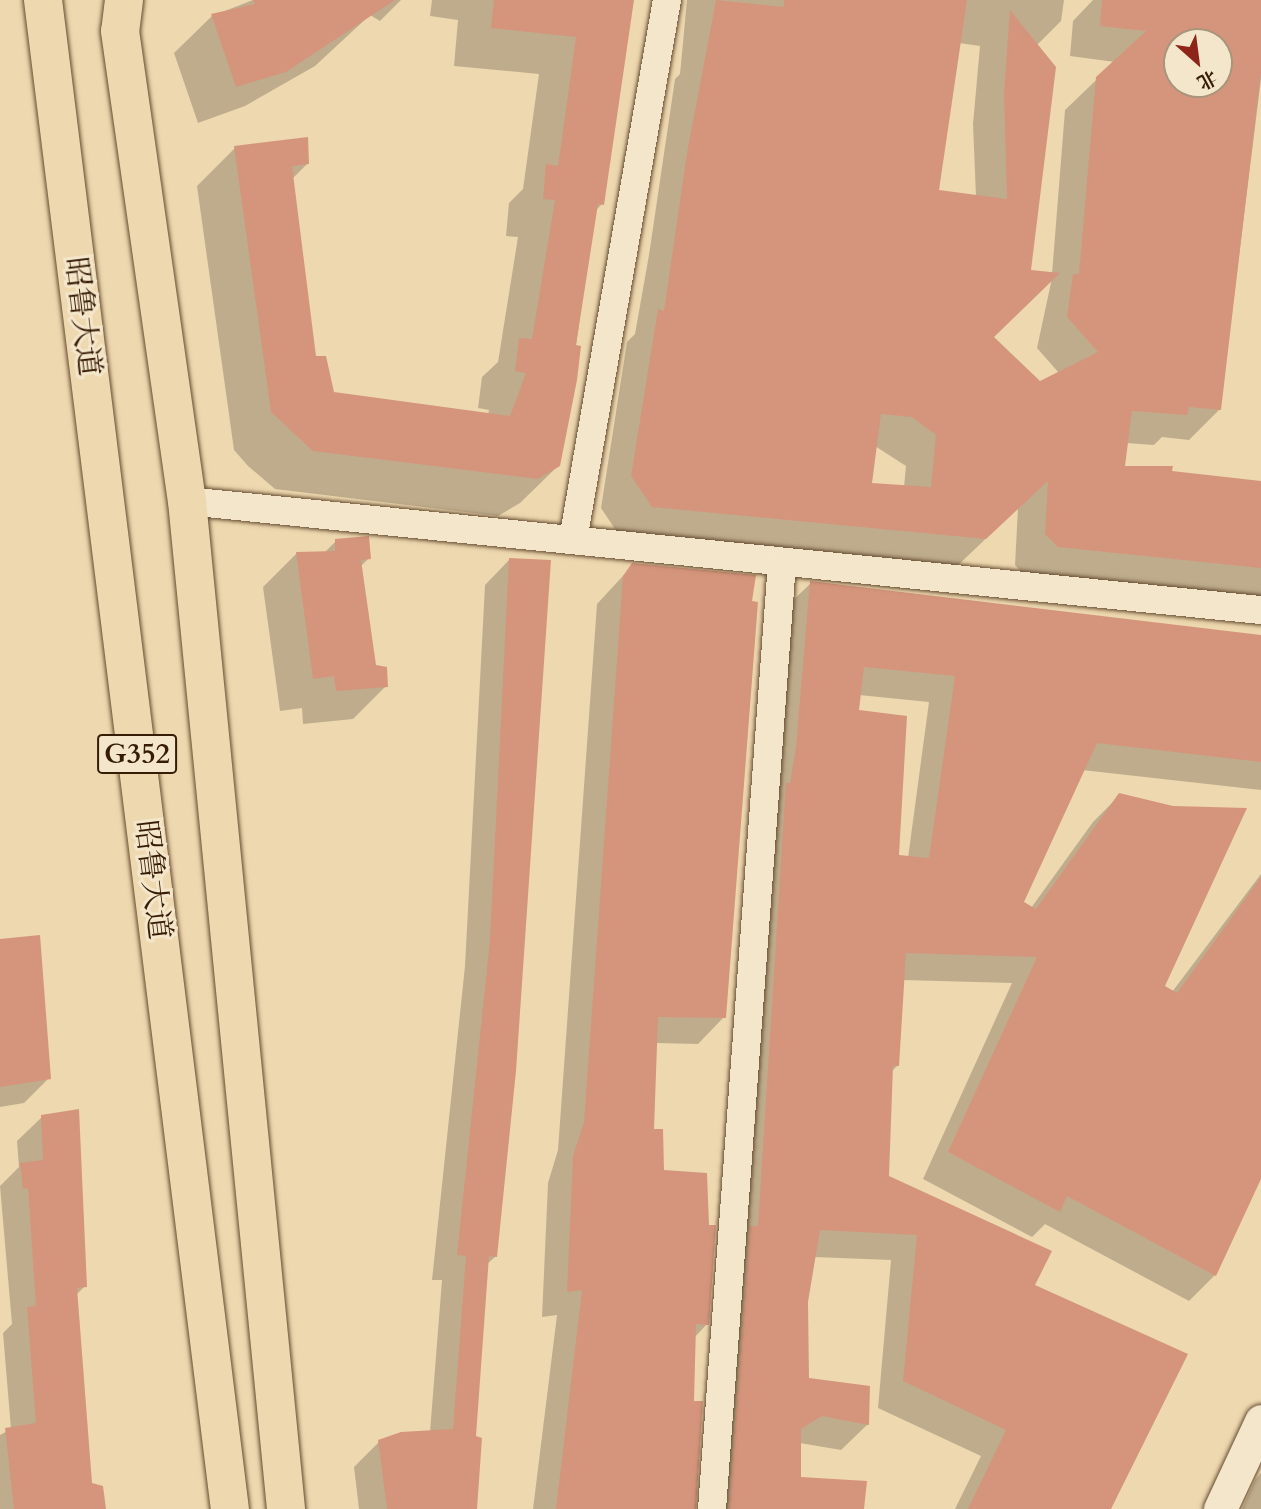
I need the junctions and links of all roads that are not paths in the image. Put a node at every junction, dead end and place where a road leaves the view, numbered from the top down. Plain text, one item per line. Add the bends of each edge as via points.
1 (43, 0) edge
2 (124, 0) edge
3 (667, 0) edge
4 (187, 501) junction
5 (573, 540) junction
6 (782, 562) junction
7 (1261, 610) edge
8 (1261, 1421) edge
9 (230, 1509) edge
10 (286, 1509) edge
11 (712, 1509) edge
12 (1220, 1509) edge

1 - 9 highway, 昭鲁大道 / G352
2 - 4 highway, G352 via 120,31
3 - 5 street
4 - 5 street
4 - 10 highway, G352
5 - 6 street
6 - 7 street
6 - 11 street
8 - 12 street

